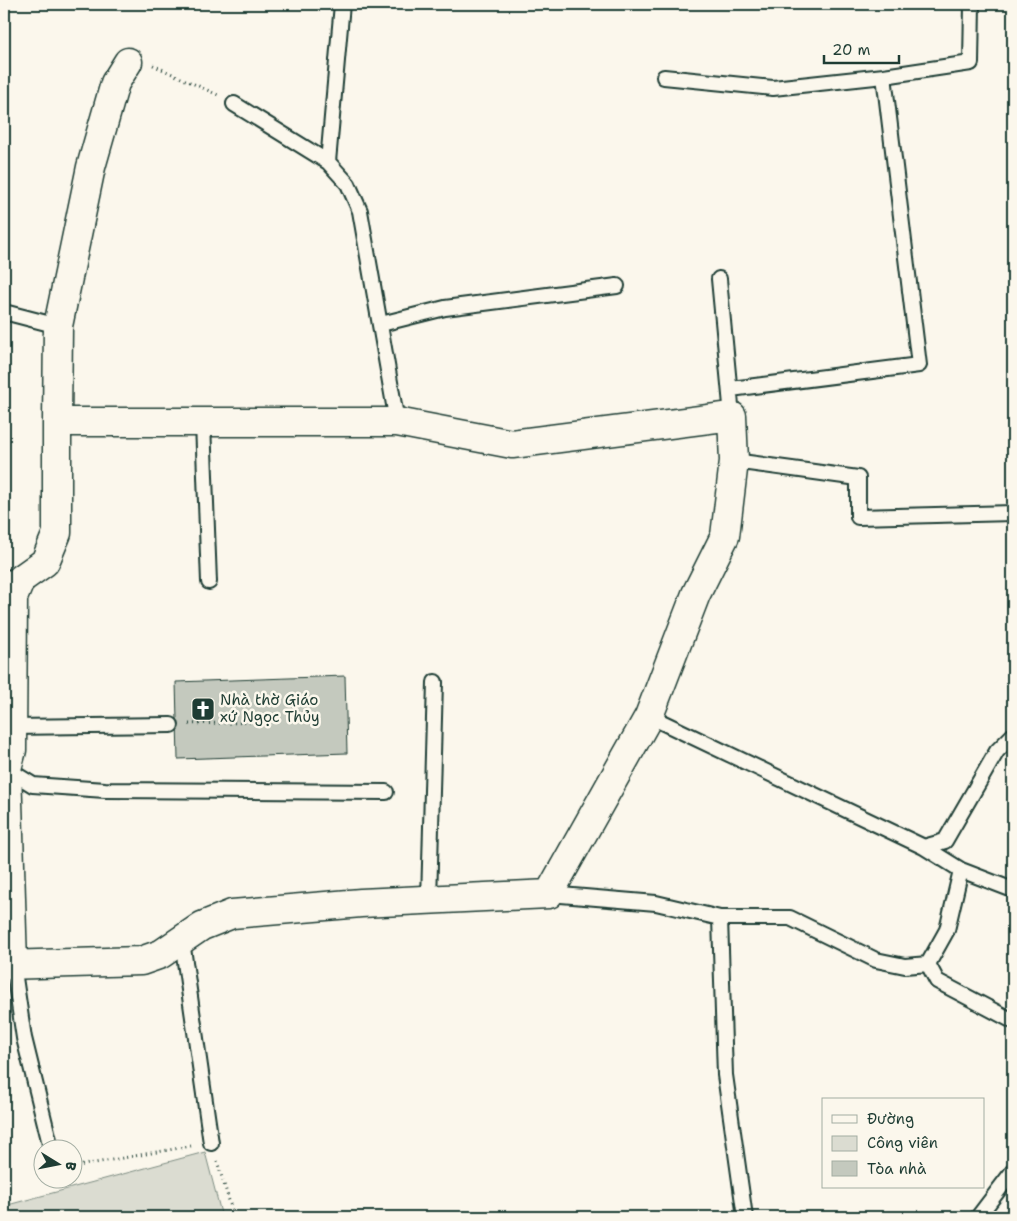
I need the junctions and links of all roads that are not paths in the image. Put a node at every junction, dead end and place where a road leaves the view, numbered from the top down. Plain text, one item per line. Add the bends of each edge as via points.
1 (342, 4) edge
2 (972, 4) edge
3 (128, 62) road end
4 (884, 76) junction
5 (664, 77) dead end
6 (234, 104) road end
7 (328, 162) junction
8 (719, 279) dead end
9 (616, 286) dead end
10 (4, 312) edge
11 (381, 324) junction
12 (58, 326) junction
13 (731, 389) junction
14 (732, 416) junction
15 (57, 422) junction
16 (397, 422) junction
17 (202, 423) junction
18 (734, 461) junction
19 (1013, 513) edge
20 (13, 578) edge
21 (209, 582) dead end
22 (435, 682) dead end
23 (649, 716) junction
24 (171, 725) road end
25 (11, 727) junction
26 (1013, 735) edge
27 (6, 770) edge
28 (386, 792) dead end
29 (924, 847) junction
30 (961, 870) junction
31 (1013, 890) edge
32 (550, 894) junction
33 (429, 900) junction
34 (720, 918) junction
35 (182, 941) junction
36 (9, 964) edge
37 (928, 964) junction
38 (1013, 1021) edge
39 (48, 1138) edge
40 (211, 1143) road end
41 (1013, 1171) edge
42 (745, 1217) edge
43 (978, 1217) edge

1 - 7 lane
2 - 4 lane via 971,63
3 - 12 street via 115,83 91,167
4 - 5 lane via 773,88
4 - 13 lane via 919,364
6 - 7 lane
7 - 11 lane via 348,184 360,211
8 - 13 lane
9 - 11 lane via 445,308
10 - 12 lane
11 - 16 lane
12 - 15 street
13 - 14 lane
14 - 16 street via 512,444
14 - 18 street
15 - 17 street
15 - 20 street via 57,533 45,562
16 - 17 street
17 - 21 lane
18 - 19 lane via 858,478 858,517
18 - 23 street via 725,536 696,594
20 - 25 street
22 - 33 lane
23 - 29 lane
23 - 32 street
24 - 25 lane
25 - 27 street via 12,750
26 - 29 lane via 997,751 945,841
27 - 28 lane via 33,785 105,790
27 - 36 street
29 - 30 lane
30 - 31 lane
30 - 37 lane via 947,930
32 - 33 street
32 - 34 lane via 656,903
33 - 35 street via 232,914 202,926
34 - 37 lane via 790,918 876,960 905,966
34 - 42 lane via 725,1075
35 - 36 street via 141,961
35 - 40 lane
36 - 39 lane
37 - 38 lane via 937,981
41 - 43 lane

